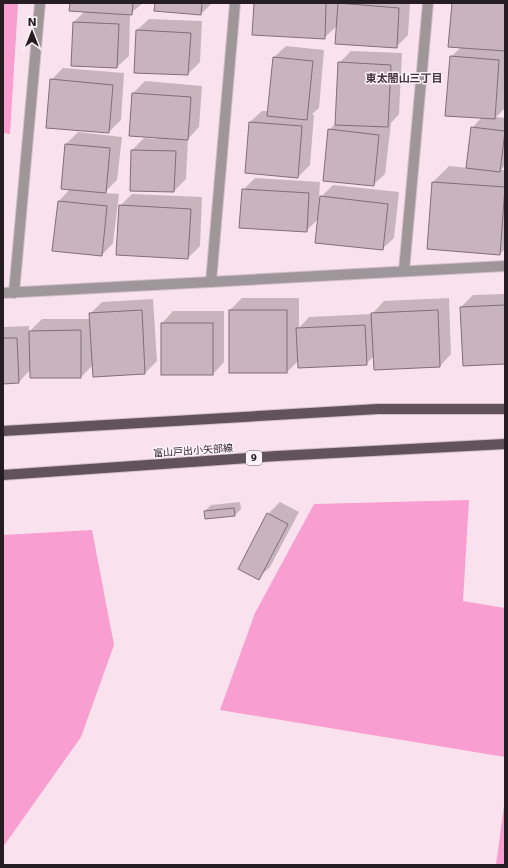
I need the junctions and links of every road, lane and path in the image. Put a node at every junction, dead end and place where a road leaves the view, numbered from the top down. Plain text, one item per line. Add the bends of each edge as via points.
1 (40, 3) edge
2 (235, 3) edge
3 (428, 3) edge
4 (505, 266) edge
5 (404, 271) junction
6 (210, 282) junction
7 (3, 293) edge
8 (14, 293) junction
9 (505, 409) edge
10 (3, 431) edge
11 (505, 444) edge
12 (3, 475) edge

1 - 8 street
2 - 6 street
3 - 5 street
4 - 5 street
5 - 6 street
6 - 8 street
7 - 8 street
9 - 10 main road via 378,409
11 - 12 main road, 富山戸出小矢部線 / 9 via 277,456

